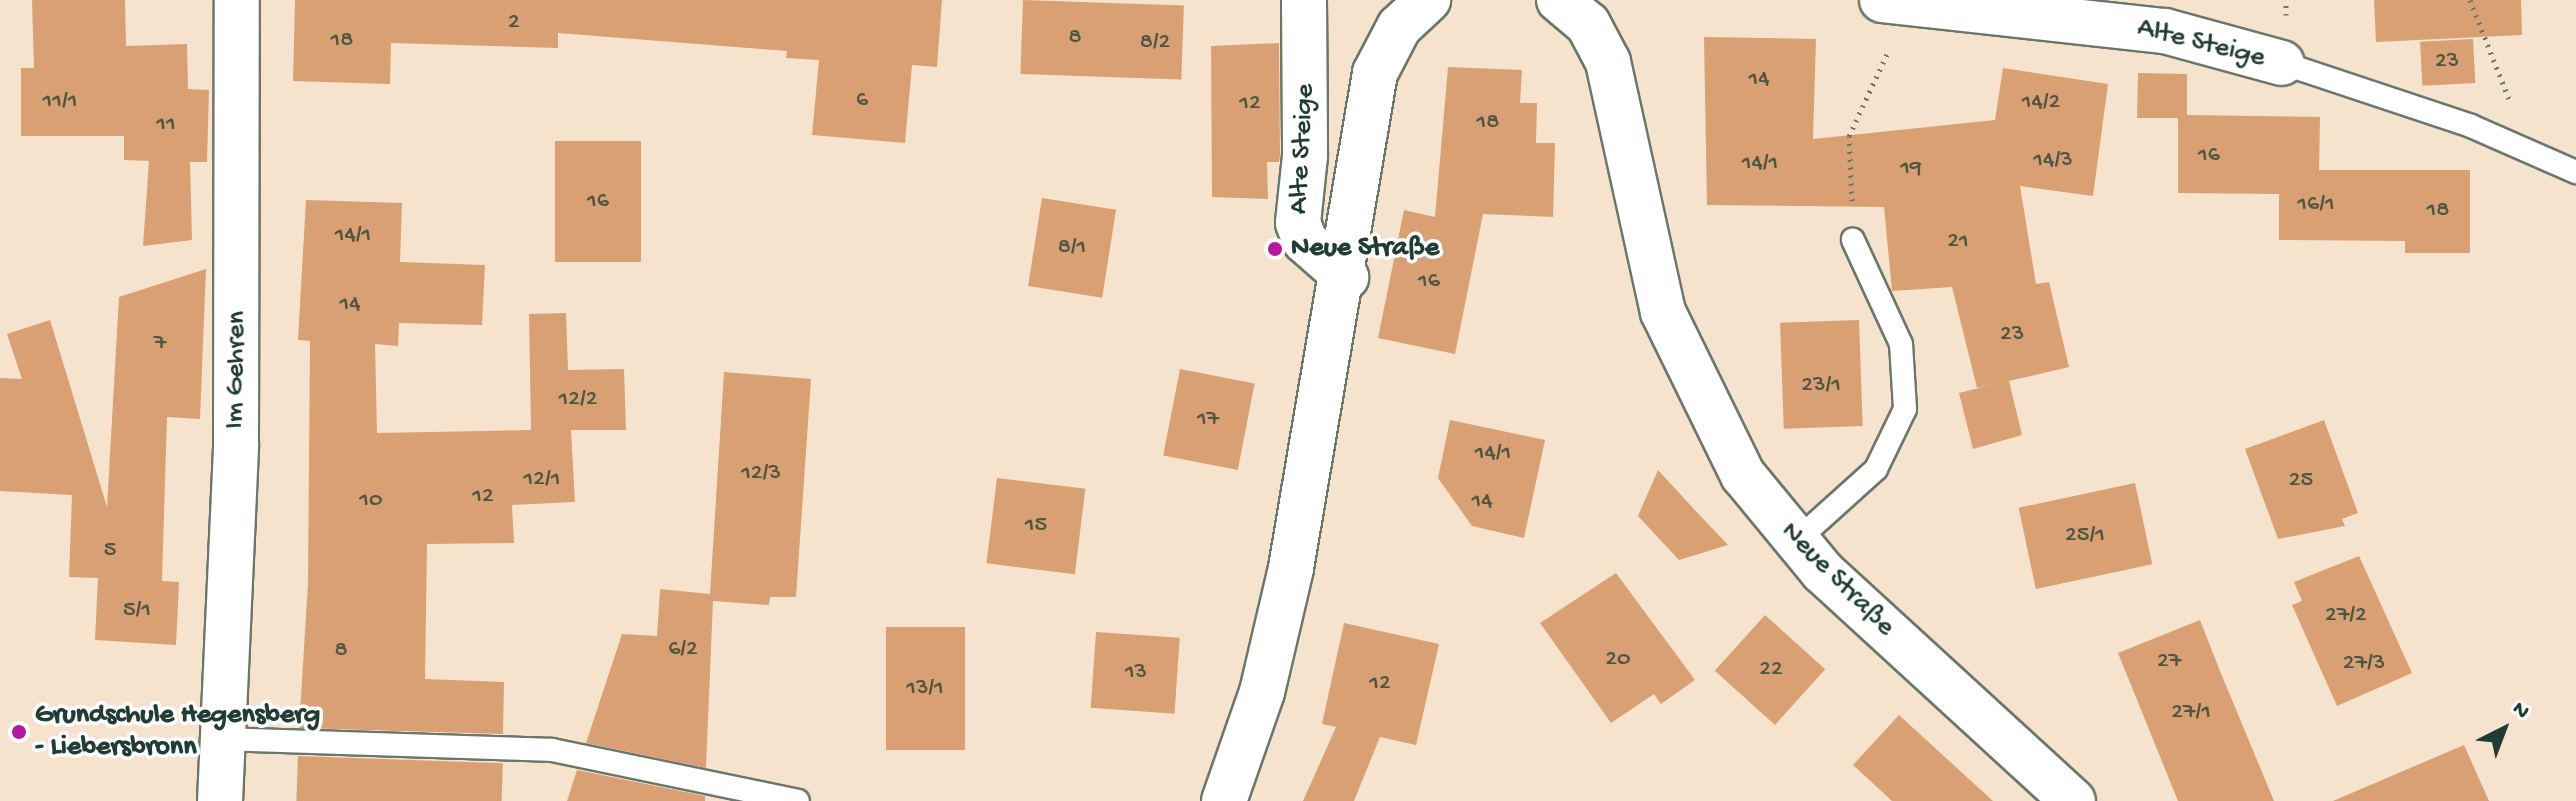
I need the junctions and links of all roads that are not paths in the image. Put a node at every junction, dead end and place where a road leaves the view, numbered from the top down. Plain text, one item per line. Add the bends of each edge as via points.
1 (237, 0) edge
2 (1304, 0) edge
3 (1428, 0) edge
4 (1559, 0) edge
5 (1882, 0) edge
6 (2282, 63) joint
7 (2576, 172) edge
8 (1853, 240) road end
9 (1346, 277) junction
10 (1795, 542) junction
11 (224, 739) junction
12 (220, 801) edge
13 (798, 801) edge
14 (1224, 801) edge
15 (2073, 801) edge

1 - 11 street, Im Gehren via 236,444
2 - 9 street, Alte Steige via 1305,156 1298,223 1305,241
3 - 9 street via 1399,27 1375,73
4 - 10 street, Neue Straße via 1588,24 1608,62 1673,337 1743,475
5 - 6 street, Alte Steige via 2165,31
6 - 7 lane
8 - 10 lane via 1901,344 1905,409 1876,469
9 - 14 street via 1279,624
10 - 15 street, Neue Straße
11 - 12 street, Im Gehren
11 - 13 lane via 552,750

